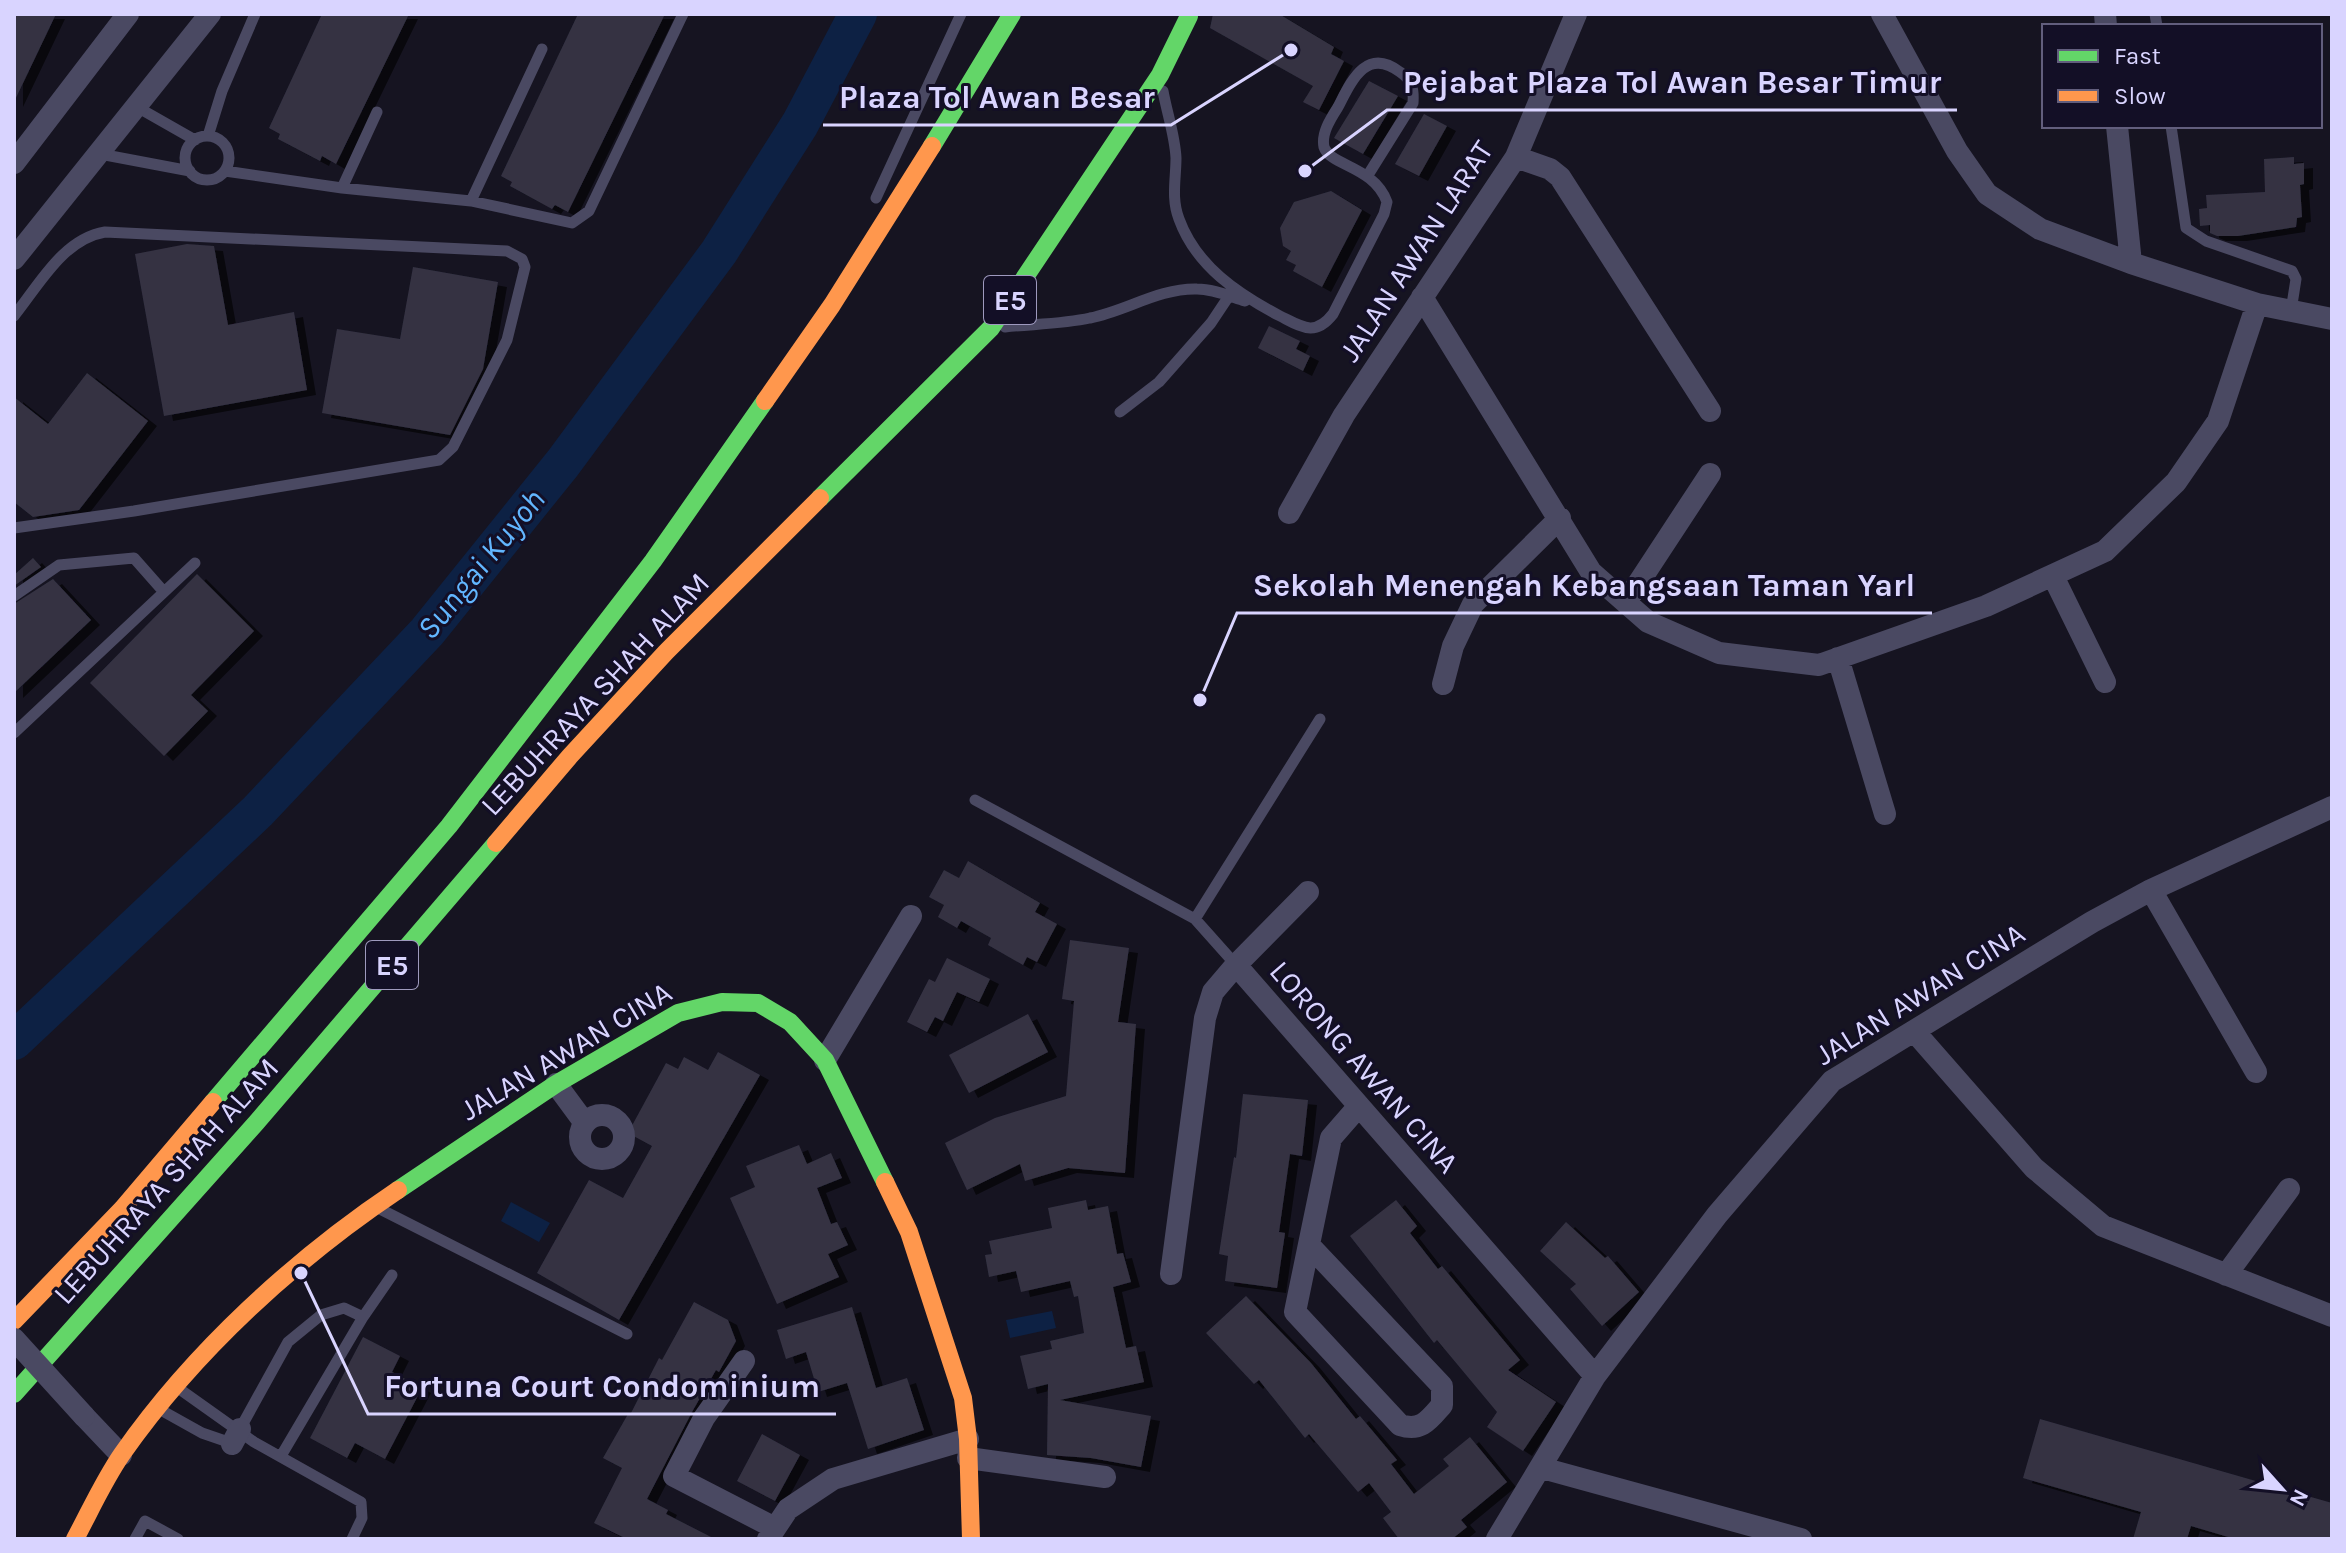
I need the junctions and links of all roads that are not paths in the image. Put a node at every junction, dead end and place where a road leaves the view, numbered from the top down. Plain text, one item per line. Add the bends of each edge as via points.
1 (128, 14) edge
2 (210, 14) edge
3 (255, 14) edge
4 (683, 14) edge
5 (961, 14) edge
6 (1012, 14) edge
7 (1576, 14) edge
8 (1882, 14) edge
9 (1189, 16) dead end
10 (542, 49) dead end
11 (1160, 75) junction
12 (137, 107) junction
13 (377, 112) dead end
14 (2117, 128) edge
15 (2171, 128) edge
16 (208, 136) junction
17 (195, 140) junction
18 (100, 154) junction
19 (1516, 157) junction
20 (14, 163) edge
21 (190, 171) junction
22 (225, 171) junction
23 (1368, 175) junction
24 (342, 188) junction
25 (471, 201) junction
26 (868, 216) dead end
27 (855, 244) dead end
28 (14, 259) edge
29 (2131, 263) junction
30 (1229, 296) junction
31 (1422, 297) junction
32 (2257, 304) junction
33 (1261, 306) junction
34 (2291, 311) junction
35 (14, 316) edge
36 (2332, 319) edge
37 (991, 328) junction
38 (811, 335) junction
39 (1710, 411) dead end
40 (1120, 412) dead end
41 (1710, 474) dead end
42 (1289, 513) dead end
43 (1560, 518) junction
44 (14, 528) edge
45 (195, 563) dead end
46 (2053, 576) junction
47 (164, 592) junction
48 (14, 596) edge
49 (1626, 602) junction
50 (1838, 658) junction
51 (2105, 682) dead end
52 (1443, 684) dead end
53 (1320, 719) dead end
54 (14, 733) edge
55 (975, 800) dead end
56 (2332, 807) edge
57 (1885, 814) dead end
58 (2151, 890) junction
59 (1308, 892) dead end
60 (911, 916) dead end
61 (1195, 919) junction
62 (1236, 965) junction
63 (1914, 1031) junction
64 (825, 1060) junction
65 (2256, 1072) dead end
66 (556, 1084) junction
67 (1358, 1107) junction
68 (584, 1122) dead end
69 (2289, 1189) dead end
70 (374, 1206) junction
71 (1309, 1245) junction
72 (1171, 1274) dead end
73 (392, 1275) dead end
74 (2226, 1275) junction
75 (2332, 1316) edge
76 (363, 1317) junction
77 (14, 1321) edge
78 (627, 1334) dead end
79 (14, 1339) edge
80 (744, 1361) dead end
81 (1595, 1376) junction
82 (176, 1386) junction
83 (14, 1394) edge
84 (158, 1409) junction
85 (242, 1438) junction
86 (968, 1449) junction
87 (121, 1455) junction
88 (281, 1456) junction
89 (1542, 1468) junction
90 (1105, 1477) dead end
91 (772, 1533) edge
92 (75, 1539) edge
93 (135, 1539) edge
94 (178, 1539) edge
95 (352, 1539) edge
96 (971, 1539) edge
97 (1497, 1539) edge
98 (1801, 1539) edge

1 - 20 street
2 - 12 street
3 - 16 lane
4 - 25 lane via 589,211 572,223
5 - 26 lane
6 - 38 main road, LEBUHRAYA SHAH ALAM / E5
7 - 19 street, JALAN AWAN LARAT
8 - 29 street via 1957,151 1987,194 2040,229
9 - 11 main road, LEBUHRAYA SHAH ALAM / E5
10 - 25 lane
11 - 33 lane via 1176,157 1173,190 1179,219 1219,277
11 - 37 main road, LEBUHRAYA SHAH ALAM / E5
12 - 17 lane
12 - 18 street
13 - 24 lane
14 - 29 street
15 - 34 lane via 2186,228 2206,241 2292,271 2296,279
16 - 17 lane
16 - 22 lane via 228,151
17 - 21 lane via 185,158
18 - 21 lane
18 - 28 street
19 - 31 street, JALAN AWAN LARAT
19 - 39 street via 1560,177
21 - 22 lane via 204,180
22 - 24 lane
23 - 23 lane via 1413,103 1408,77 1379,63 1356,72 1323,144 1335,159
23 - 33 lane via 1383,192 1384,214 1325,325 1301,326
24 - 25 lane
27 - 38 lane
29 - 32 street
30 - 33 lane
30 - 37 lane via 1179,291 1088,319
30 - 40 lane via 1159,382
31 - 42 street, JALAN AWAN LARAT via 1344,415
31 - 43 street
32 - 34 street
32 - 46 street via 2218,421 2176,482 2105,551
34 - 36 street
35 - 44 lane via 70,248 105,232 507,251 525,267 507,340 453,447 439,460
37 - 83 main road, LEBUHRAYA SHAH ALAM / E5 via 602,721
38 - 77 main road, LEBUHRAYA SHAH ALAM / E5 via 653,561 449,826 122,1209
41 - 49 street
43 - 49 street via 1591,572
43 - 52 street via 1473,604
45 - 47 lane
46 - 50 street via 1986,606
46 - 51 street
47 - 48 lane via 134,558 59,565
47 - 54 lane
49 - 50 street via 1648,622 1719,653 1819,665
50 - 57 street
53 - 61 lane
55 - 61 lane
56 - 58 street, JALAN AWAN CINA
58 - 63 street, JALAN AWAN CINA
58 - 65 street
59 - 62 street
60 - 64 street
61 - 62 lane
62 - 67 street, LORONG AWAN CINA
62 - 72 street, LORONG AWAN CINA via 1213,992 1205,1018
63 - 74 street via 2034,1168 2103,1226
63 - 81 street, JALAN AWAN CINA via 1832,1081 1717,1215
64 - 66 main road, JALAN AWAN CINA via 790,1022 758,1003 722,1002 678,1013
64 - 86 main road, JALAN AWAN CINA via 909,1232 963,1398
66 - 68 street
66 - 70 main road, JALAN AWAN CINA
67 - 71 street via 1331,1138
67 - 81 street, LORONG AWAN CINA
69 - 74 street
70 - 78 lane
70 - 82 main road, JALAN AWAN CINA via 272,1285
71 - 71 street via 1442,1386 1442,1405 1423,1426 1400,1425 1295,1312
73 - 76 lane
74 - 75 street
76 - 85 lane via 344,1308 321,1315 288,1342
76 - 88 lane
79 - 87 street, bridge
80 - 91 street via 704,1418 674,1476
81 - 89 street, JALAN AWAN CINA
82 - 84 main road, JALAN AWAN CINA
82 - 85 lane
84 - 85 lane via 202,1433
84 - 87 main road, JALAN AWAN CINA
85 - 88 lane
86 - 90 street
86 - 91 street via 833,1479 788,1509
86 - 96 main road, JALAN AWAN CINA
87 - 92 main road, JALAN AWAN CINA
88 - 95 lane via 361,1502 362,1518
89 - 97 street, JALAN AWAN CINA
89 - 98 street
93 - 94 lane via 145,1521

